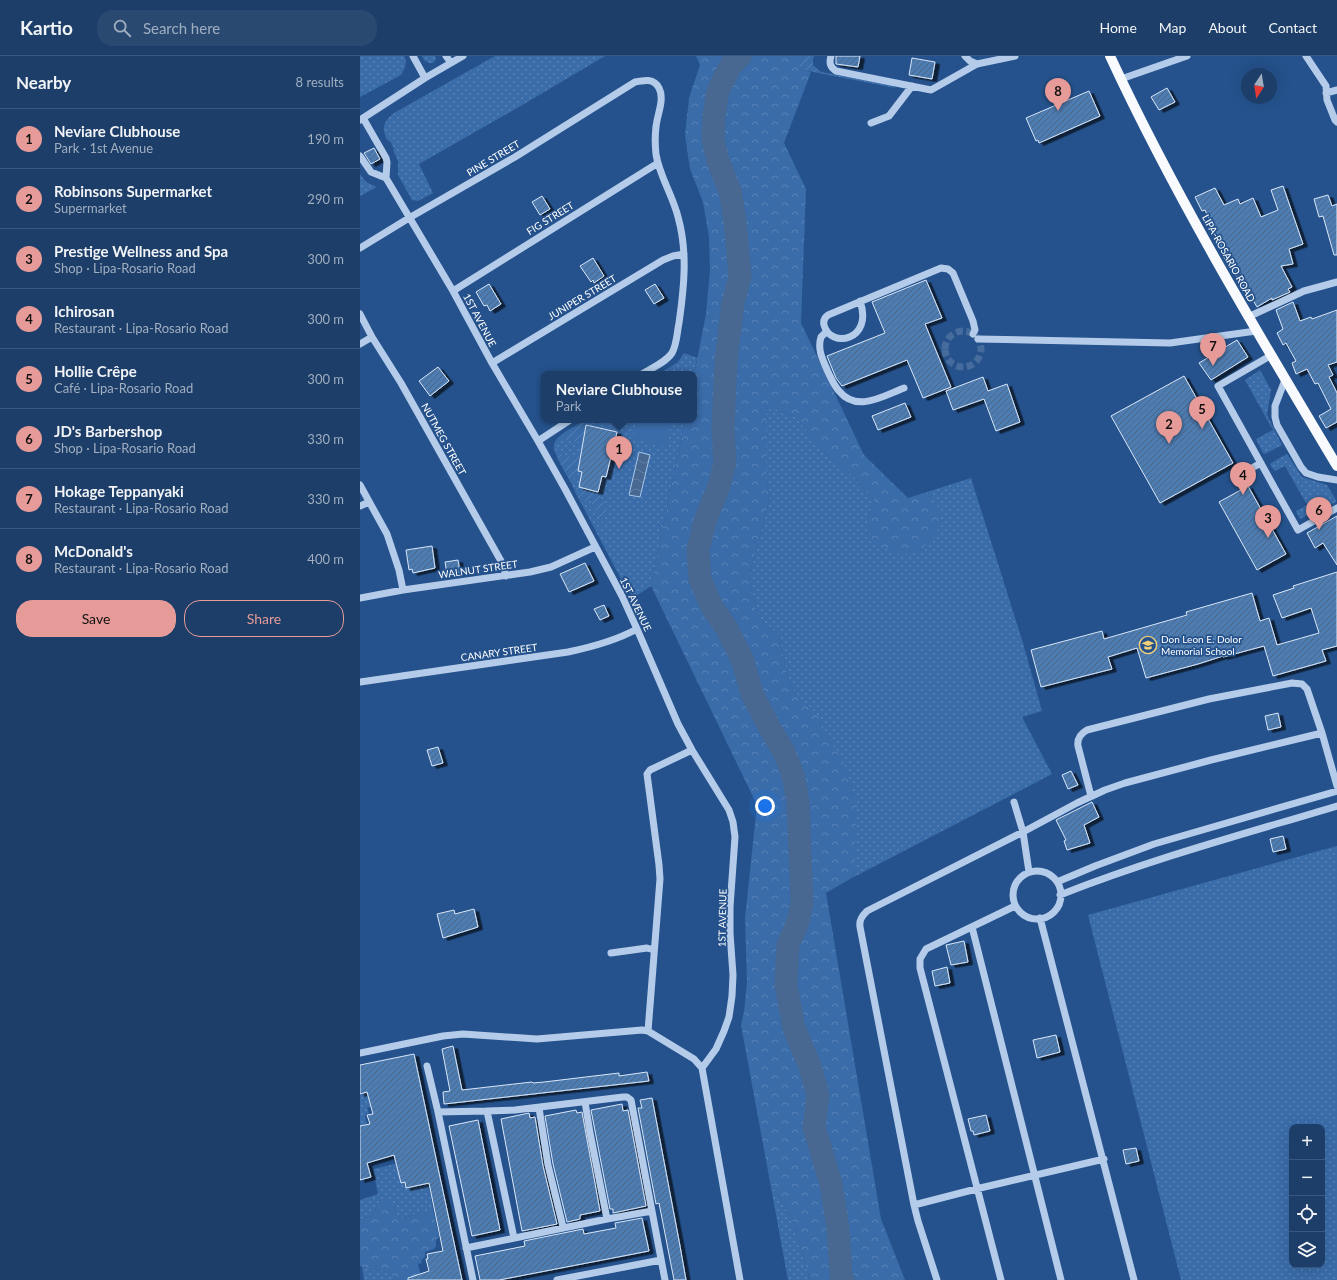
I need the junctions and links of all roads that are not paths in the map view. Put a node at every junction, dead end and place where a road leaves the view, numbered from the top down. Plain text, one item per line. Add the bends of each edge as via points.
1 (413, 56) edge
2 (446, 56) edge
3 (463, 56) edge
4 (831, 56) edge
5 (965, 56) edge
6 (989, 56) edge
7 (1015, 56) edge
8 (1110, 56) edge
9 (1186, 56) edge
10 (1306, 56) edge
11 (451, 63) junction
12 (981, 63) junction
13 (425, 78) junction
14 (1121, 79) junction
15 (912, 86) junction
16 (1337, 90) edge
17 (1326, 93) junction
18 (361, 119) edge
19 (1337, 122) edge
20 (871, 123) dead end
21 (360, 156) edge
22 (658, 163) junction
23 (386, 178) junction
24 (409, 218) junction
25 (360, 248) edge
26 (684, 254) junction
27 (1337, 282) edge
28 (453, 291) junction
29 (860, 301) junction
30 (360, 314) edge
31 (1248, 317) junction
32 (1256, 330) junction
33 (826, 332) junction
34 (372, 337) junction
35 (360, 344) edge
36 (1270, 356) junction
37 (492, 364) junction
38 (647, 371) edge
39 (1286, 380) junction
40 (904, 388) dead end
41 (565, 423) edge
42 (538, 441) junction
43 (1261, 463) junction
44 (1337, 466) edge
45 (1252, 468) dead end
46 (1337, 480) edge
47 (360, 485) edge
48 (369, 502) junction
49 (360, 506) edge
50 (1337, 508) edge
51 (595, 547) junction
52 (506, 576) junction
53 (403, 590) junction
54 (360, 598) edge
55 (637, 629) junction
56 (360, 682) edge
57 (1322, 733) junction
58 (692, 750) junction
59 (1337, 786) edge
60 (1337, 791) edge
61 (1091, 796) junction
62 (1014, 802) dead end
63 (1337, 806) edge
64 (1023, 832) junction
65 (1029, 872) junction
66 (1057, 882) junction
67 (1060, 895) junction
68 (1015, 906) junction
69 (1040, 918) junction
70 (972, 927) junction
71 (654, 950) junction
72 (611, 953) dead end
73 (648, 1031) junction
74 (360, 1053) edge
75 (428, 1066) dead end
76 (702, 1068) junction
77 (585, 1102) junction
78 (539, 1108) junction
79 (487, 1111) junction
80 (438, 1112) junction
81 (1104, 1159) junction
82 (1034, 1175) junction
83 (976, 1189) junction
84 (914, 1205) junction
85 (652, 1211) junction
86 (607, 1219) junction
87 (563, 1227) junction
88 (514, 1238) junction
89 (466, 1248) junction
90 (661, 1260) junction
91 (473, 1280) edge
92 (557, 1280) edge
93 (665, 1280) edge
94 (740, 1280) edge
95 (937, 1280) edge
96 (1001, 1280) edge
97 (1061, 1280) edge
98 (1134, 1280) edge

1 - 13 street
2 - 11 street
3 - 11 street
4 - 15 street via 829,64 836,71
5 - 12 street via 970,61
6 - 12 street
7 - 12 street
8 - 14 main road, LIPA-ROSARIO ROAD
9 - 14 street
10 - 17 street via 1326,86
11 - 13 street
12 - 15 street via 931,90
13 - 18 street
14 - 31 main road, LIPA-ROSARIO ROAD via 1179,192
15 - 20 street via 889,116
16 - 17 street
17 - 19 street
18 - 23 street via 386,158
21 - 23 street via 371,172
22 - 24 street, PINE STREET via 655,141 660,90 653,82 647,80 635,82 515,157
22 - 26 street via 678,218
22 - 28 street, FIG STREET
23 - 24 street, 1ST AVENUE
24 - 25 street, PINE STREET
24 - 28 street, 1ST AVENUE
26 - 37 street, JUNIPER STREET via 652,266
26 - 38 street via 683,289 673,351 665,360
27 - 31 street via 1304,291
28 - 37 street, 1ST AVENUE
29 - 32 street via 941,268 953,273 973,321 975,337 1170,343
29 - 33 street via 825,317 823,322
29 - 33 street via 864,318 858,332 848,338 838,338
30 - 34 street, NUTMEG STREET
31 - 32 main road, LIPA-ROSARIO ROAD
32 - 36 main road, LIPA-ROSARIO ROAD
33 - 40 street via 821,337 820,352 835,386 842,395 864,402
34 - 35 street
34 - 52 street, NUTMEG STREET via 401,383 501,561
36 - 39 main road, LIPA-ROSARIO ROAD
36 - 43 street via 1218,386
37 - 42 street, 1ST AVENUE
39 - 44 main road, LIPA-ROSARIO ROAD
39 - 46 street via 1275,406 1277,425 1306,473
41 - 42 street
42 - 51 street, 1ST AVENUE
43 - 45 street
43 - 50 street via 1298,530
47 - 48 street
48 - 49 street
48 - 53 street via 392,547
51 - 52 street, WALNUT STREET via 551,566
51 - 55 street, 1ST AVENUE
52 - 53 street, WALNUT STREET
53 - 54 street, WALNUT STREET
55 - 56 street, CANARY STREET via 597,645 568,652
55 - 58 street, 1ST AVENUE
57 - 59 street
57 - 61 street via 1125,783
57 - 61 street via 1307,689 1297,683 1209,699 1086,730 1080,735 1078,746
58 - 71 street via 650,770 647,774 660,879
58 - 76 street, 1ST AVENUE via 729,810 735,837 730,921 733,975 729,1017 716,1049
60 - 66 street via 1154,844
61 - 64 street
62 - 64 street
63 - 67 street via 1157,860
64 - 65 street
64 - 84 street via 867,911 859,922
65 - 66 street via 1042,872
65 - 68 street via 1014,886
66 - 67 street
67 - 69 street via 1060,902 1052,913
68 - 69 street via 1023,914
68 - 70 street
69 - 81 street
70 - 82 street
70 - 83 street via 926,949 921,956 920,968
71 - 72 street
71 - 73 street
73 - 74 street via 537,1039 463,1034
73 - 76 street via 694,1059
75 - 80 street
76 - 94 street
77 - 78 street
77 - 85 street via 623,1097 631,1100
77 - 86 street
78 - 79 street
78 - 87 street via 548,1165
79 - 80 street
79 - 88 street
80 - 89 street
81 - 82 street
81 - 98 street
82 - 83 street
82 - 97 street
83 - 84 street
83 - 96 street
84 - 95 street
85 - 86 street
85 - 90 street
86 - 87 street
87 - 88 street
88 - 89 street
89 - 91 street
90 - 92 street
90 - 93 street

